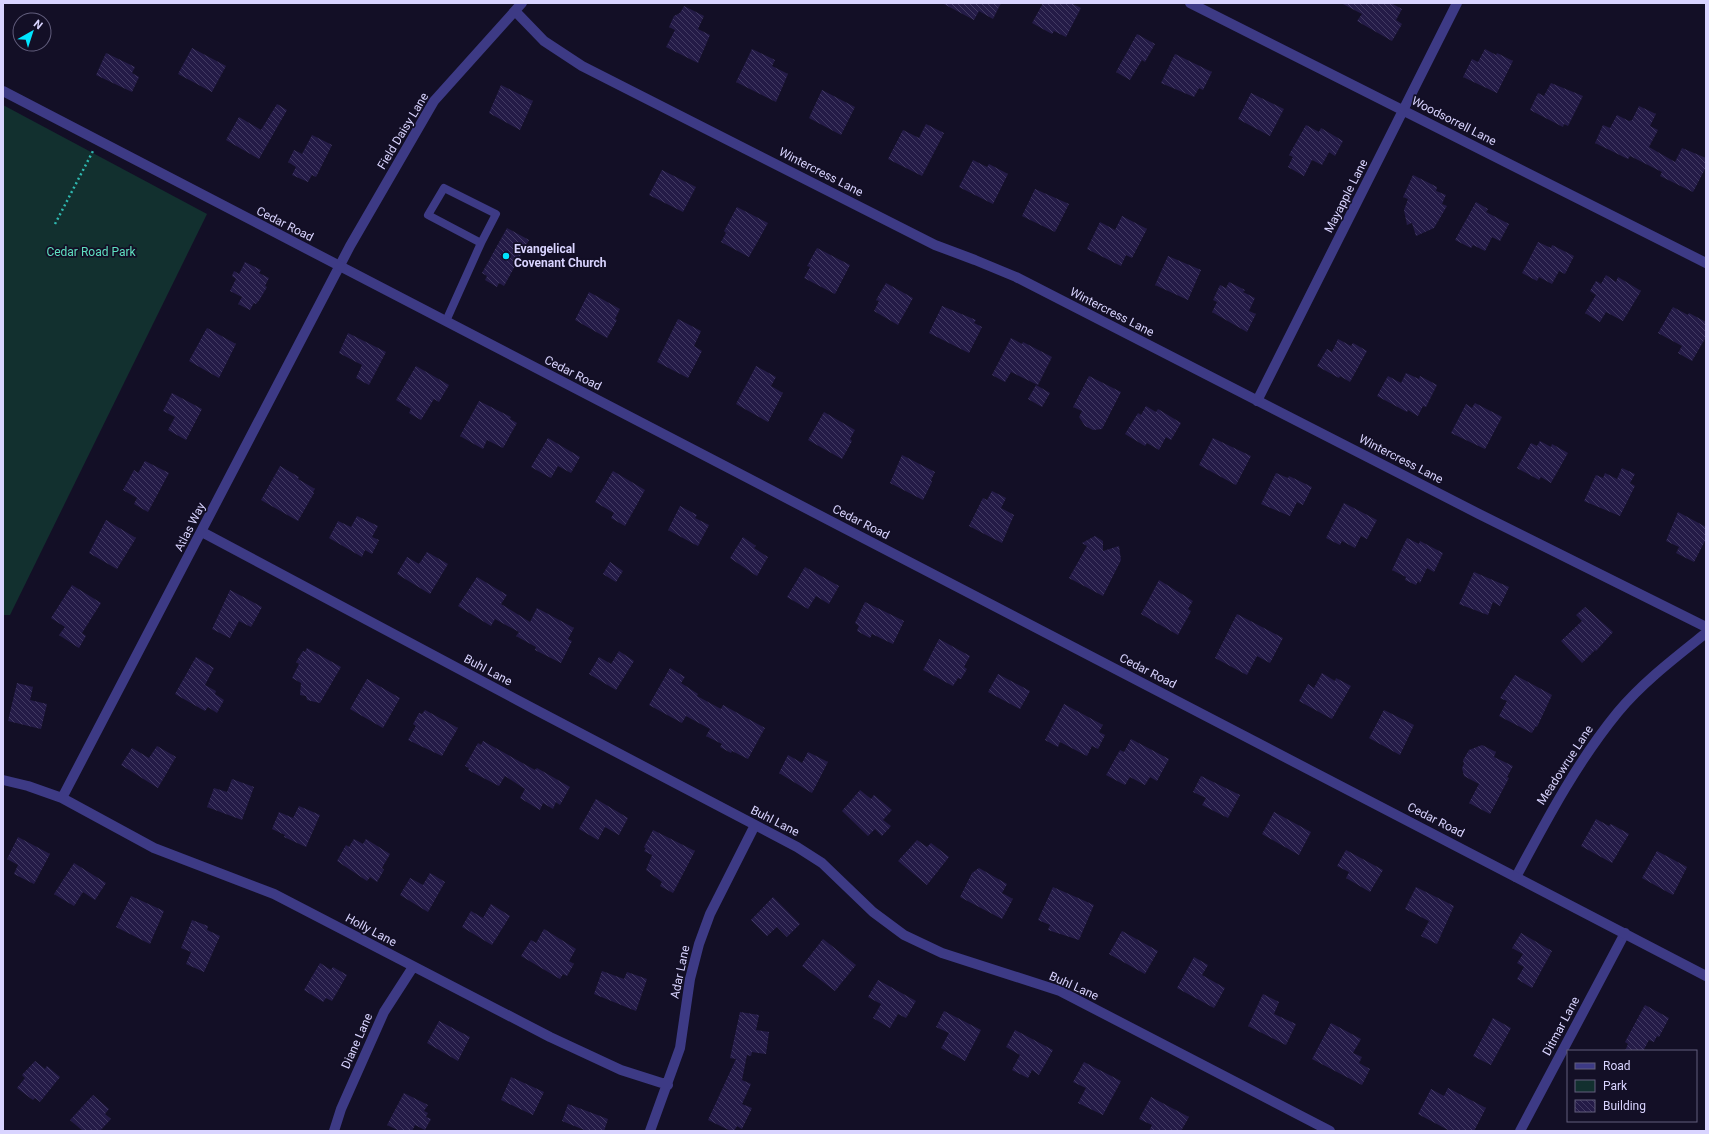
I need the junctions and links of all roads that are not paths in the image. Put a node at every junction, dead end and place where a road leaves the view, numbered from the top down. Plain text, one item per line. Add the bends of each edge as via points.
1 (1190, 3) edge
2 (1457, 3) edge
3 (518, 7) edge
4 (3, 92) edge
5 (1403, 110) junction
6 (481, 243) junction
7 (1706, 263) edge
8 (338, 266) junction
9 (446, 322) junction
10 (1257, 401) junction
11 (202, 532) junction
12 (1706, 627) edge
13 (1706, 633) edge
14 (3, 780) edge
15 (62, 798) junction
16 (755, 825) junction
17 (1516, 876) junction
18 (1625, 933) junction
19 (413, 967) junction
20 (1706, 976) edge
21 (668, 1085) junction
22 (334, 1131) edge
23 (650, 1131) edge
24 (1330, 1131) edge
25 (1520, 1131) edge

1 - 5 street, Woodsorrell Lane
2 - 5 street, Mayapple Lane
3 - 8 street, Field Daisy Lane via 434,101
3 - 10 street, Wintercress Lane via 544,41 582,66 935,246 1016,278
4 - 8 street, Cedar Road
5 - 7 street, Woodsorrell Lane
5 - 10 street, Mayapple Lane
6 - 6 lane via 428,215 444,188 496,214
6 - 9 lane
8 - 9 street, Cedar Road
8 - 11 street, Atlas Way
9 - 17 street, Cedar Road
10 - 12 street, Wintercress Lane
11 - 15 street, Atlas Way
11 - 16 street, Buhl Lane
13 - 17 street, Meadowrue Lane via 1666,665 1619,710 1585,755 1549,813
14 - 15 street, Holly Lane
15 - 19 street, Holly Lane via 154,848 274,894
16 - 21 street, Adar Lane via 710,914 699,944 690,979 680,1048
16 - 24 street, Buhl Lane via 822,862 873,912 904,935 942,953 1060,991
17 - 18 street, Cedar Road
18 - 20 street, Cedar Road
18 - 25 street, Ditmar Lane
19 - 21 street, Holly Lane via 557,1041 621,1070
19 - 22 street, Diane Lane via 384,1012 341,1109
21 - 23 street, Adar Lane

